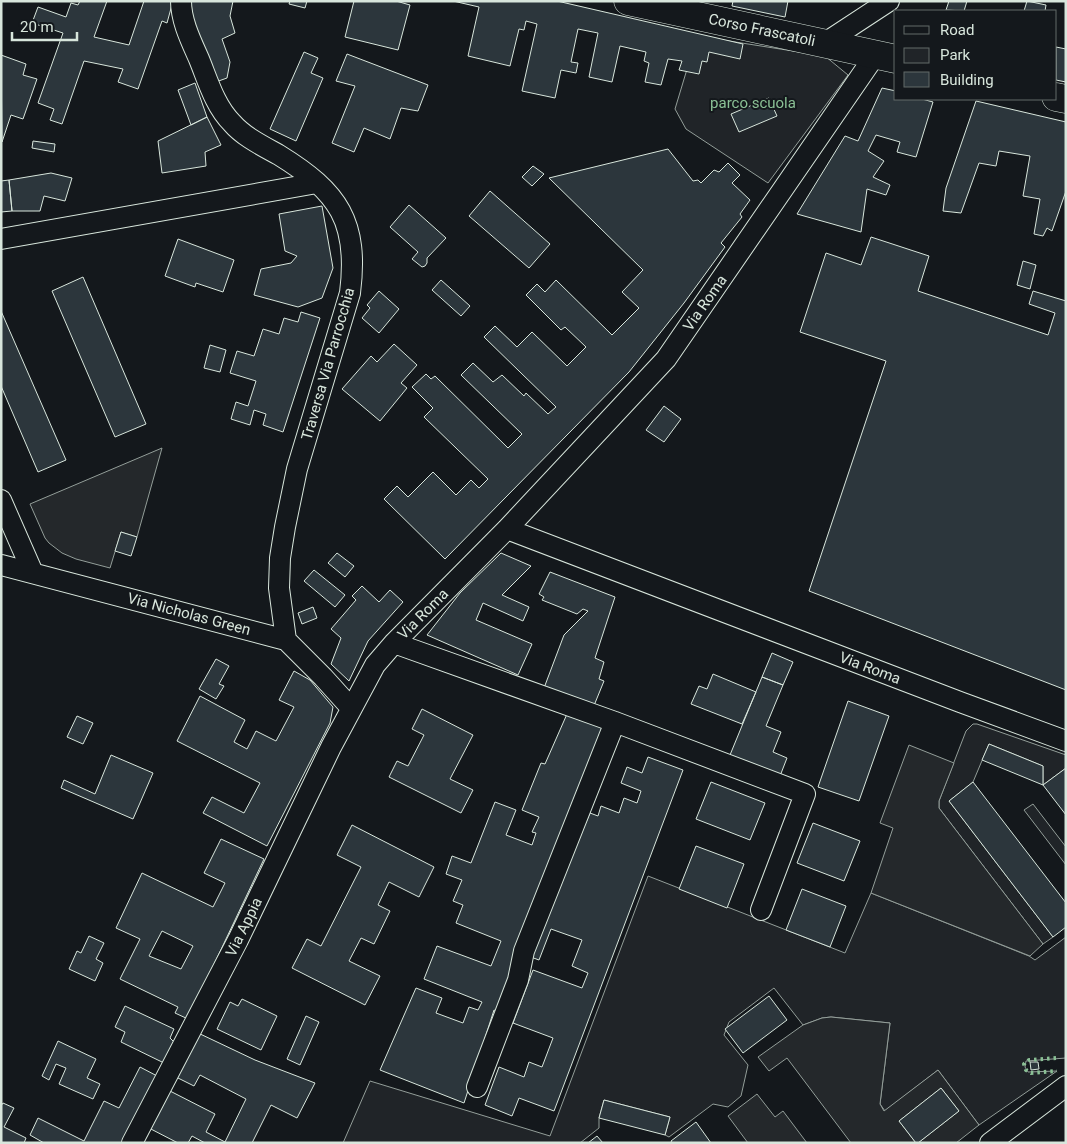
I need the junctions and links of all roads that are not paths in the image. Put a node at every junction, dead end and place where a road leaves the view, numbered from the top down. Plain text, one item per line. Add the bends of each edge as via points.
1 (181, 1) edge
2 (628, 1) edge
3 (888, 1) edge
4 (821, 42) junction
5 (886, 56) edge
6 (317, 183) junction
7 (1, 239) edge
8 (1, 500) edge
9 (507, 529) junction
10 (1, 565) edge
11 (33, 573) junction
12 (286, 640) junction
13 (394, 642) junction
14 (351, 708) junction
15 (615, 722) junction
16 (1066, 740) edge
17 (762, 910) dead end
18 (1066, 1086) edge
19 (477, 1087) dead end
20 (132, 1143) edge
21 (990, 1143) edge

1 - 6 street, Traversa Via Parrocchia via 192,45 224,113 245,135
2 - 4 street, Corso Frascatoli
3 - 4 street
4 - 5 street, Corso Frascatoli
5 - 9 street, Via Roma via 666,359
6 - 7 street
6 - 12 street, Traversa Via Parrocchia via 336,202 346,220 353,274 297,469 285,527 279,588
8 - 11 street
9 - 13 street, Via Roma
9 - 16 street, Via Roma
10 - 11 street, Via Nicholas Green
11 - 12 street, Via Nicholas Green
12 - 14 street
13 - 14 street, Via Roma via 375,665
13 - 15 street
14 - 20 street, Via Appia via 238,940
15 - 17 street via 805,794
15 - 19 street via 524,951 518,980
18 - 21 street

